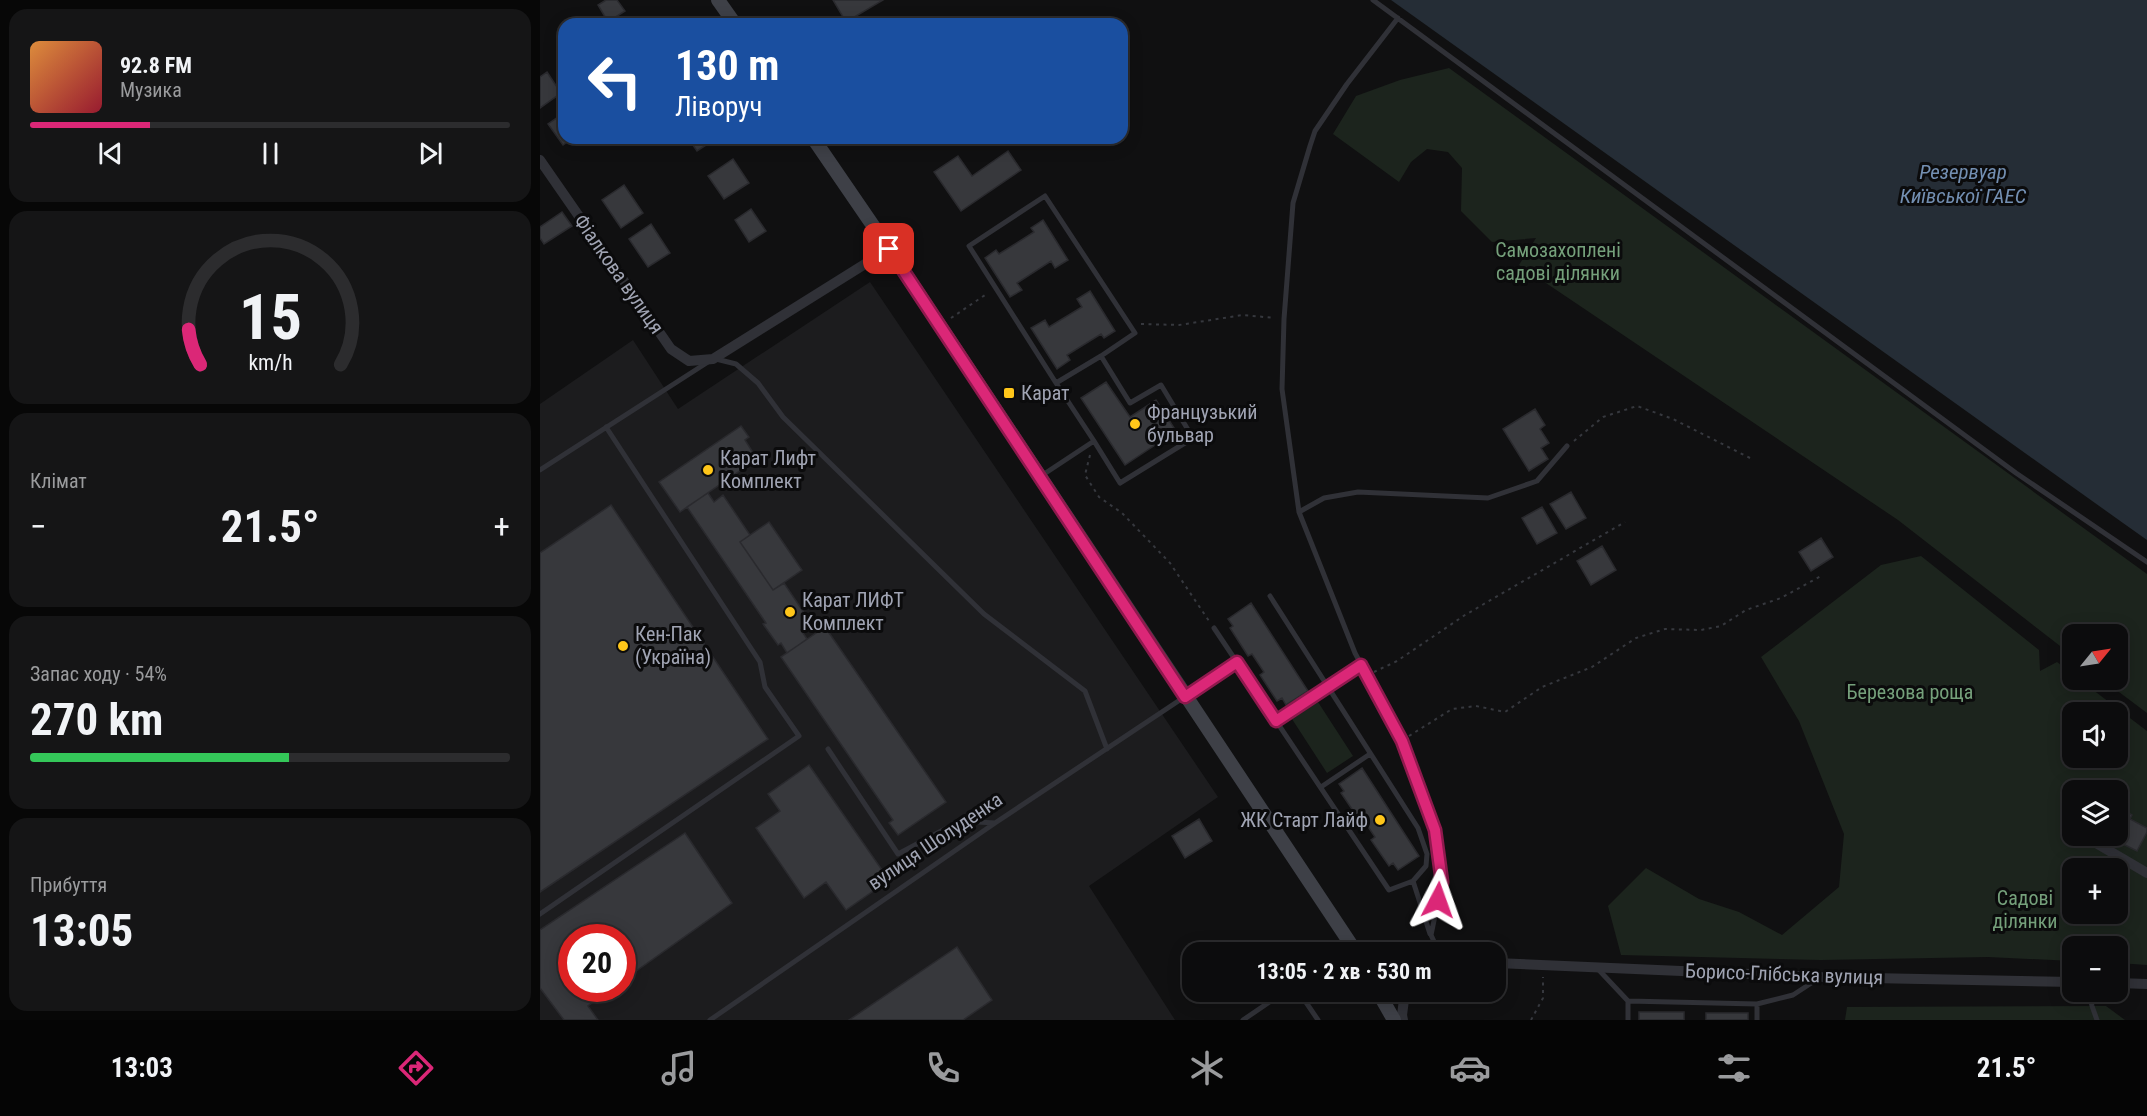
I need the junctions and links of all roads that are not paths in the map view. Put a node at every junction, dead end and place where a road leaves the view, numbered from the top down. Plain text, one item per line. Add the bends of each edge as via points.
1 (718, 0) edge
2 (1373, 0) edge
3 (731, 18) edge
4 (1398, 18) junction
5 (817, 144) edge
6 (540, 160) edge
7 (889, 249) junction
8 (1101, 356) junction
9 (713, 358) junction
10 (1056, 382) junction
11 (606, 427) junction
12 (1094, 441) junction
13 (1567, 446) road end
14 (540, 470) edge
15 (1040, 477) junction
16 (1299, 512) junction
17 (2147, 562) edge
18 (1270, 596) dead end
19 (1214, 628) road end
20 (1237, 662) junction
21 (1361, 665) junction
22 (1328, 687) junction
23 (1185, 697) junction
24 (1276, 721) junction
25 (1107, 748) junction
26 (828, 750) dead end
27 (1370, 754) junction
28 (1320, 787) junction
29 (995, 823) junction
30 (2101, 846) edge
31 (2147, 873) edge
32 (1413, 881) junction
33 (540, 914) edge
34 (1431, 935) junction
35 (1344, 942) edge
36 (1434, 942) edge
37 (1506, 963) edge
38 (1595, 966) junction
39 (1821, 978) junction
40 (2062, 982) edge
41 (2128, 983) edge
42 (2147, 984) edge
43 (1628, 1001) junction
44 (1269, 1002) edge
45 (1306, 1002) edge
46 (1384, 1002) edge
47 (1403, 1002) edge
48 (2090, 1002) edge
49 (1757, 1004) junction
50 (710, 1020) edge
51 (1243, 1020) edge
52 (1318, 1020) edge
53 (1394, 1020) edge
54 (1403, 1020) edge
55 (1629, 1020) edge
56 (1757, 1020) edge
57 (2097, 1020) edge

1 - 3 main road
2 - 4 lane
4 - 16 lane via 1315,131 1293,202 1282,389
4 - 17 lane via 2016,473
5 - 7 main road
6 - 9 street, Фіалкова вулиця via 671,349 689,361
7 - 9 street
7 - 15 main road
8 - 10 lane
8 - 10 lane via 1135,333 1045,196 969,246
8 - 12 lane via 1130,403 1161,385 1193,438 1120,483
9 - 11 lane
9 - 25 lane via 736,364 758,383 783,417 984,614 1086,691
10 - 12 lane
11 - 14 lane
11 - 33 lane via 760,662 765,687 799,736
12 - 15 lane
13 - 16 lane via 1537,481 1488,498 1358,492 1324,498
15 - 23 main road
16 - 21 lane
18 - 22 lane
19 - 20 lane
20 - 23 lane, вулиця Шолуденка
20 - 24 lane
21 - 22 lane
21 - 34 lane via 1402,741 1435,830 1442,882
22 - 24 lane
22 - 27 lane
23 - 25 lane, вулиця Шолуденка
23 - 35 main road
24 - 28 lane
25 - 29 lane, вулиця Шолуденка
26 - 29 lane via 898,854 960,820
27 - 28 lane
27 - 32 lane via 1418,828 1427,854 1426,866
28 - 32 lane via 1389,890
29 - 50 lane, вулиця Шолуденка
30 - 31 street
32 - 34 lane
34 - 36 lane
37 - 38 street, Борисо-Глібська вулиця
38 - 39 street, Борисо-Глібська вулиця
38 - 43 lane
39 - 40 street, Борисо-Глібська вулиця
39 - 49 lane via 1793,995
41 - 42 street
43 - 49 lane
43 - 55 lane
44 - 51 lane
45 - 52 lane
46 - 53 main road
47 - 54 street
48 - 57 lane
49 - 56 lane

